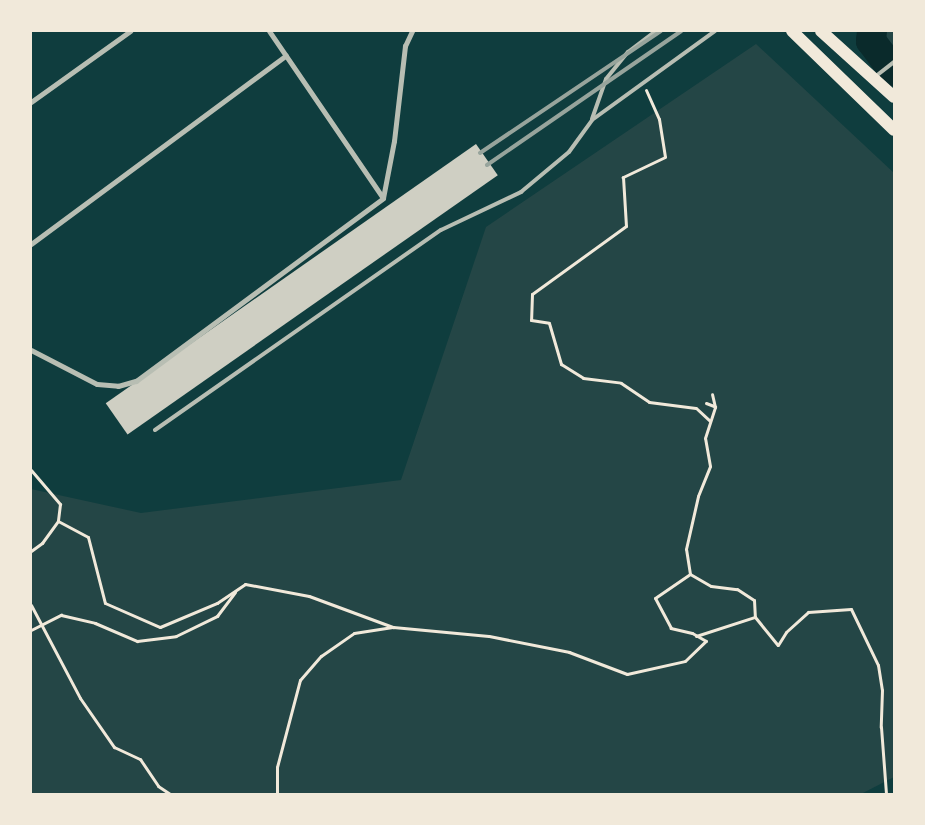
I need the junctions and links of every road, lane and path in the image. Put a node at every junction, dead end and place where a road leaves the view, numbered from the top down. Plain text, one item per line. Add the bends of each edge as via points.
1 (130, 31) edge
2 (269, 31) edge
3 (412, 31) edge
4 (656, 31) edge
5 (715, 31) edge
6 (792, 31) edge
7 (821, 31) edge
8 (286, 55) junction
9 (894, 62) edge
10 (875, 77) junction
11 (643, 83) junction
12 (859, 93) junction
13 (894, 96) edge
14 (31, 102) edge
15 (592, 120) junction
16 (894, 130) edge
17 (382, 198) junction
18 (31, 244) edge
19 (31, 350) edge
20 (712, 394) dead end
21 (706, 403) dead end
22 (715, 407) junction
23 (710, 421) junction
24 (155, 430) dead end
25 (31, 470) edge
26 (58, 521) junction
27 (31, 551) edge
28 (690, 574) junction
29 (236, 590) junction
30 (31, 605) edge
31 (755, 617) junction
32 (41, 625) junction
33 (393, 627) junction
34 (31, 630) edge
35 (696, 636) junction
36 (170, 794) edge
37 (277, 794) edge
38 (886, 794) edge

1 - 14 street
2 - 8 street
3 - 17 street via 405,46 394,141
4 - 15 lane via 628,52 606,79
5 - 11 lane
6 - 12 main road
7 - 10 main road
8 - 17 street
8 - 18 street
9 - 10 lane
10 - 12 main road
10 - 13 main road
11 - 15 lane
11 - 23 path via 659,119 666,157 623,177 626,226 532,294 531,320 549,323 561,364 583,378 621,383 649,402 696,408
12 - 16 main road
15 - 24 lane via 569,152 521,192 441,230
17 - 19 street via 136,381 118,386 97,384
20 - 22 path
21 - 22 path
22 - 23 path
23 - 28 path via 705,438 710,466 698,496 686,549
25 - 26 path via 60,504
26 - 27 path via 42,543
26 - 29 path via 88,538 105,603 160,627 217,603
28 - 31 path via 710,586 737,589 754,600
28 - 35 path via 655,598 671,628
29 - 32 path via 217,616 176,636 137,641 95,623 61,615
29 - 33 path via 245,584 309,596
30 - 32 path
31 - 35 path
31 - 38 path via 778,645 786,632 808,612 851,609 878,665
32 - 34 path
32 - 36 path via 80,698 114,747 140,759 158,786
33 - 35 path via 490,636 568,652 627,674 685,661 706,642
33 - 37 path via 354,633 320,656 300,680 277,767

